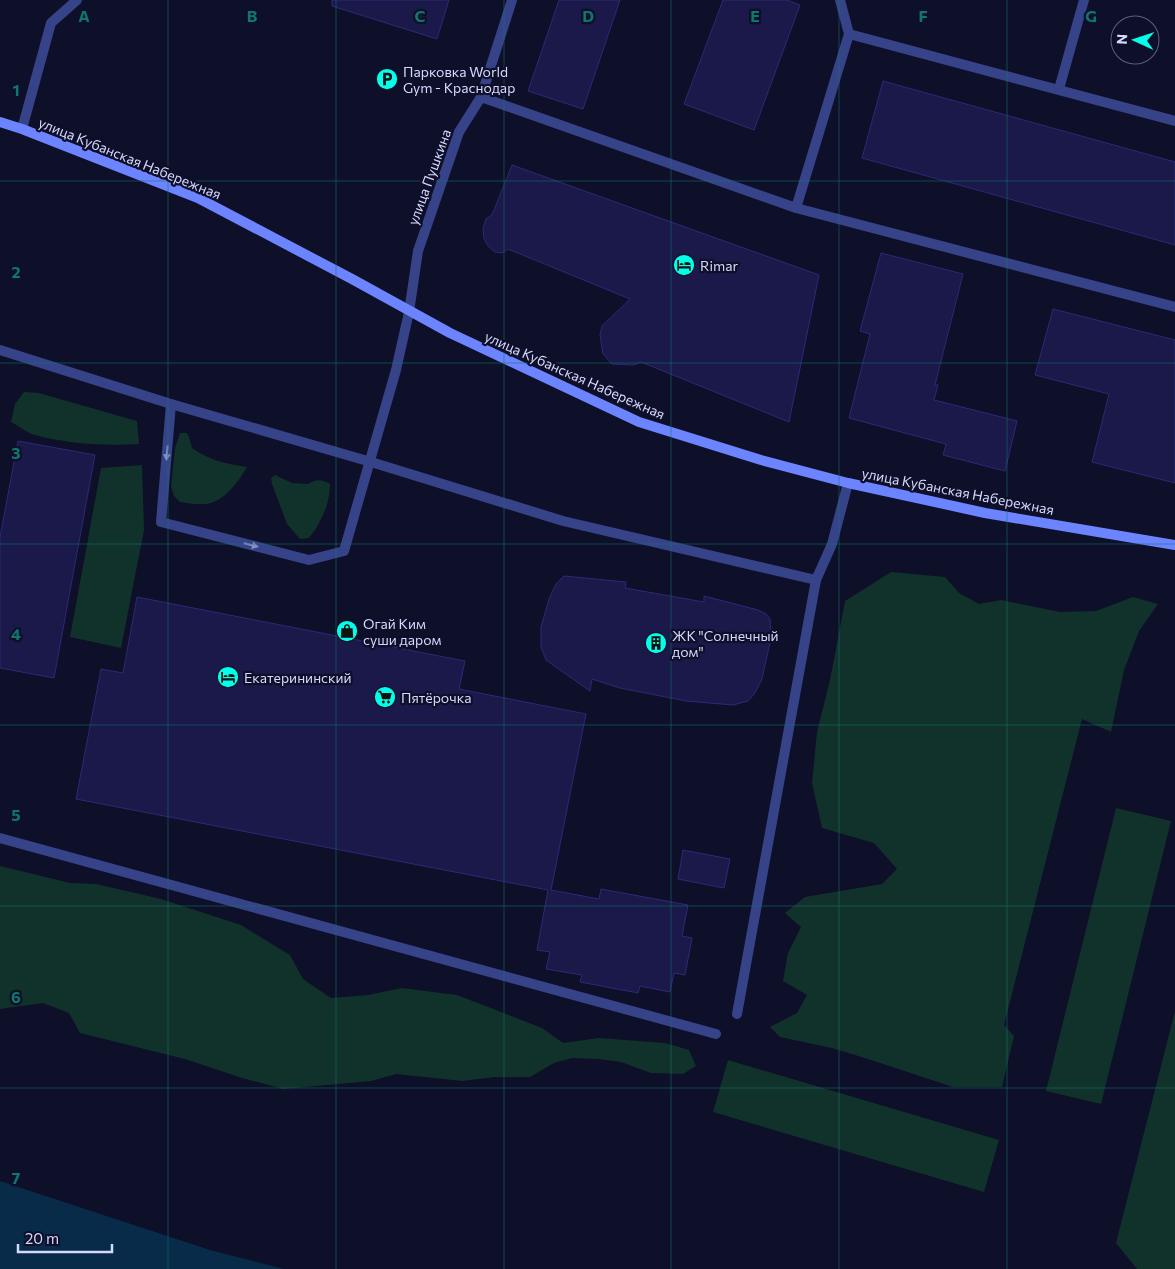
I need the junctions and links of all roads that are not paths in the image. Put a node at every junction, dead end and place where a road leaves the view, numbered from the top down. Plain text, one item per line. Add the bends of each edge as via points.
1 (77, 0) edge
2 (512, 0) edge
3 (840, 0) edge
4 (1084, 0) edge
5 (849, 34) junction
6 (1059, 89) junction
7 (481, 97) junction
8 (1175, 121) edge
9 (0, 122) edge
10 (22, 129) junction
11 (796, 208) junction
12 (1175, 307) edge
13 (409, 312) junction
14 (0, 352) edge
15 (171, 404) junction
16 (371, 462) junction
17 (848, 483) junction
18 (1175, 545) edge
19 (816, 580) junction
20 (0, 838) edge
21 (738, 1014) dead end
22 (716, 1034) dead end

1 - 10 street via 51,23
2 - 7 street, улица Пушкина
3 - 5 street
4 - 6 street
5 - 6 street
5 - 11 street
6 - 8 street
7 - 11 street
7 - 13 street, улица Пушкина via 459,132 418,251
9 - 10 main road, улица Кубанская Набережная
10 - 13 main road, улица Кубанская Набережная via 198,198
11 - 12 street
13 - 16 street, улица Пушкина
13 - 17 main road, улица Кубанская Набережная via 639,422
14 - 15 street
15 - 16 street
15 -> 16 street, улица Пушкина via 161,522 309,560 344,551
16 - 19 street via 563,521
17 - 18 main road, улица Кубанская Набережная via 985,513
17 - 19 street via 832,544
19 - 21 street
20 - 22 street

